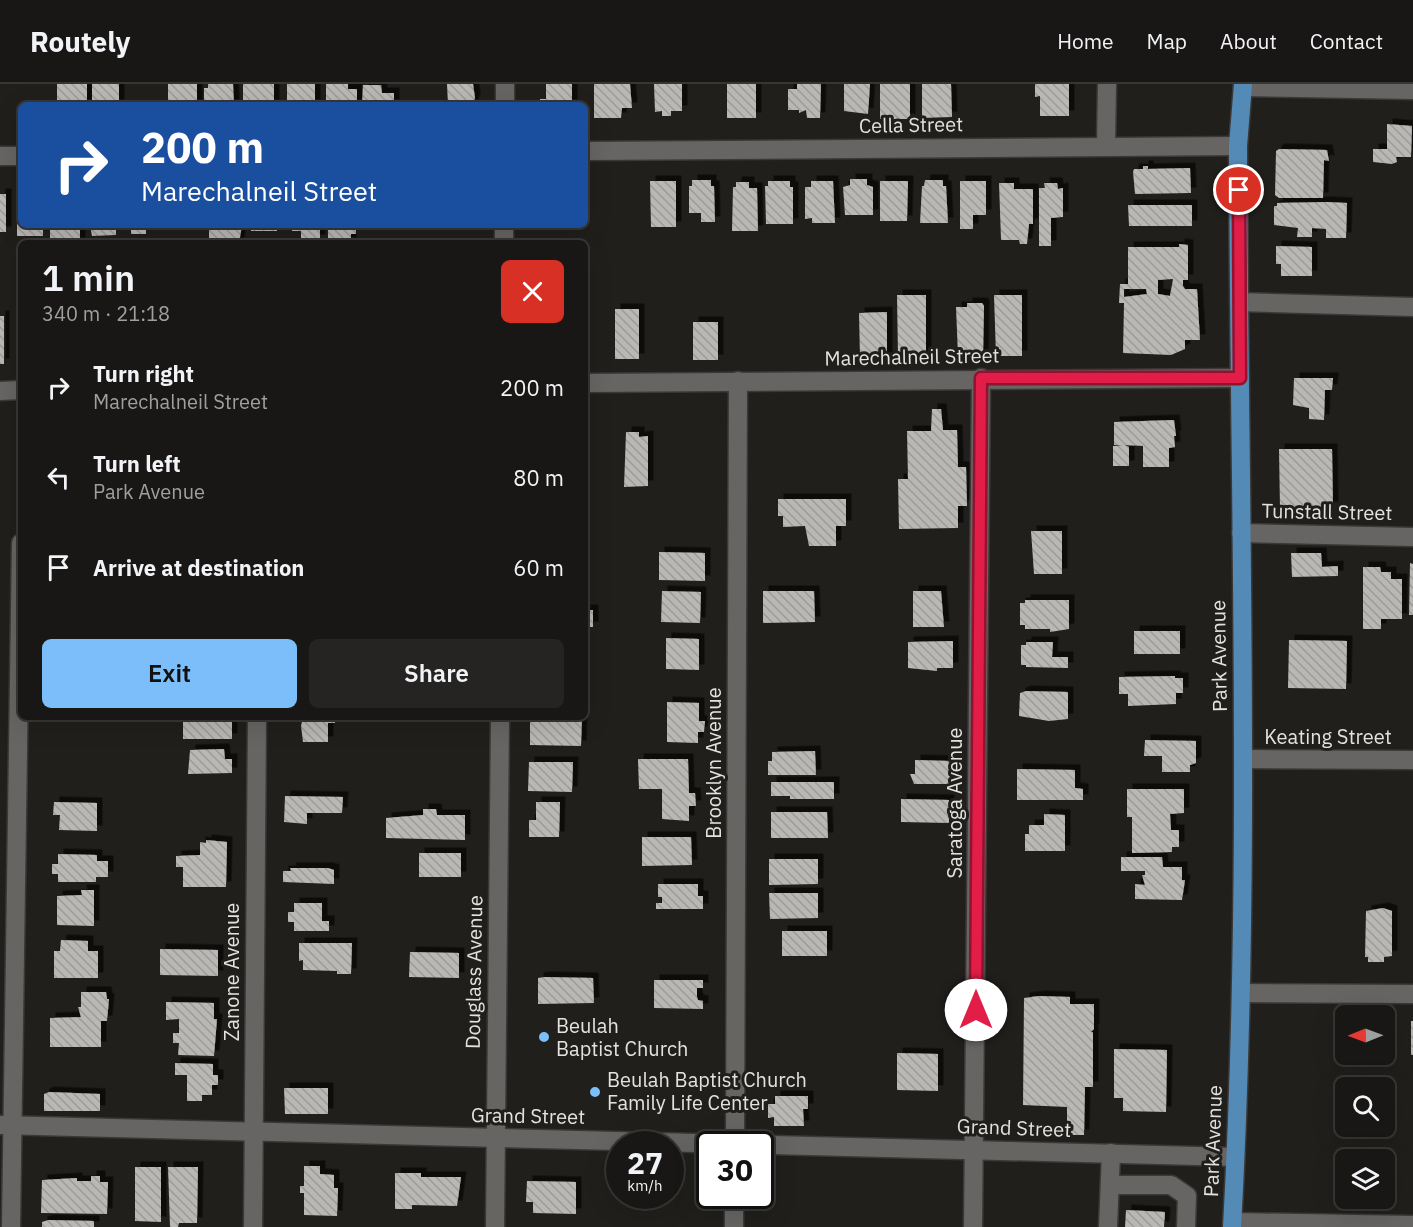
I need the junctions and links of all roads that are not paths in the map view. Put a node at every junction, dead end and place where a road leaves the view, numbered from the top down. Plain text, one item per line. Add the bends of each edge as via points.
1 (505, 84) edge
2 (1107, 84) edge
3 (1244, 85) edge
4 (1413, 90) edge
5 (505, 102) edge
6 (1106, 145) junction
7 (1239, 146) junction
8 (588, 151) edge
9 (0, 156) edge
10 (18, 156) edge
11 (1239, 302) junction
12 (1413, 307) edge
13 (981, 378) junction
14 (1240, 378) junction
15 (738, 381) junction
16 (588, 383) edge
17 (0, 390) edge
18 (18, 390) edge
19 (1241, 533) junction
20 (1413, 537) edge
21 (18, 659) edge
22 (257, 720) edge
23 (500, 720) edge
24 (1243, 759) junction
25 (1413, 760) edge
26 (1241, 993) junction
27 (1413, 994) edge
28 (6, 1125) edge
29 (254, 1131) junction
30 (735, 1131) edge
31 (495, 1138) junction
32 (696, 1143) edge
33 (774, 1145) edge
34 (975, 1150) junction
35 (1111, 1153) junction
36 (1235, 1157) junction
37 (1110, 1185) junction
38 (734, 1209) edge
39 (1233, 1225) edge
40 (1413, 1225) edge
41 (11, 1227) edge
42 (252, 1227) edge
43 (495, 1227) edge
44 (734, 1227) edge
45 (973, 1227) edge
46 (1108, 1227) edge
47 (1186, 1227) edge

1 - 5 street
2 - 6 street
3 - 4 street
3 - 7 main road, Park Avenue
6 - 7 street, Cella Street
6 - 8 street, Cella Street
7 - 11 main road, Park Avenue
9 - 10 street
11 - 12 street
11 - 14 main road, Park Avenue
13 - 14 street, Marechalneil Street
13 - 15 street, Marechalneil Street
13 - 34 street, Saratoga Avenue
14 - 19 main road, Park Avenue
15 - 16 street, Marechalneil Street
15 - 30 street, Brooklyn Avenue
17 - 18 street
19 - 20 street, Tunstall Street
19 - 24 main road, Park Avenue
21 - 28 street
22 - 29 street, Zanone Avenue
23 - 31 street, Douglass Avenue
24 - 25 street, Keating Street
24 - 26 main road, Park Avenue
26 - 27 street
26 - 36 main road, Park Avenue
28 - 29 street, Grand Street
28 - 41 street
29 - 31 street, Grand Street
29 - 42 street, Zanone Avenue
31 - 32 street, Grand Street
31 - 43 street, Douglass Avenue
33 - 34 street, Grand Street
34 - 35 street, Grand Street
34 - 45 street, Saratoga Avenue
35 - 36 street, Grand Street
35 - 37 street
36 - 39 main road, Park Avenue
37 - 46 street
37 - 47 street via 1171,1185 1179,1189 1187,1196
38 - 44 street
39 - 40 street

